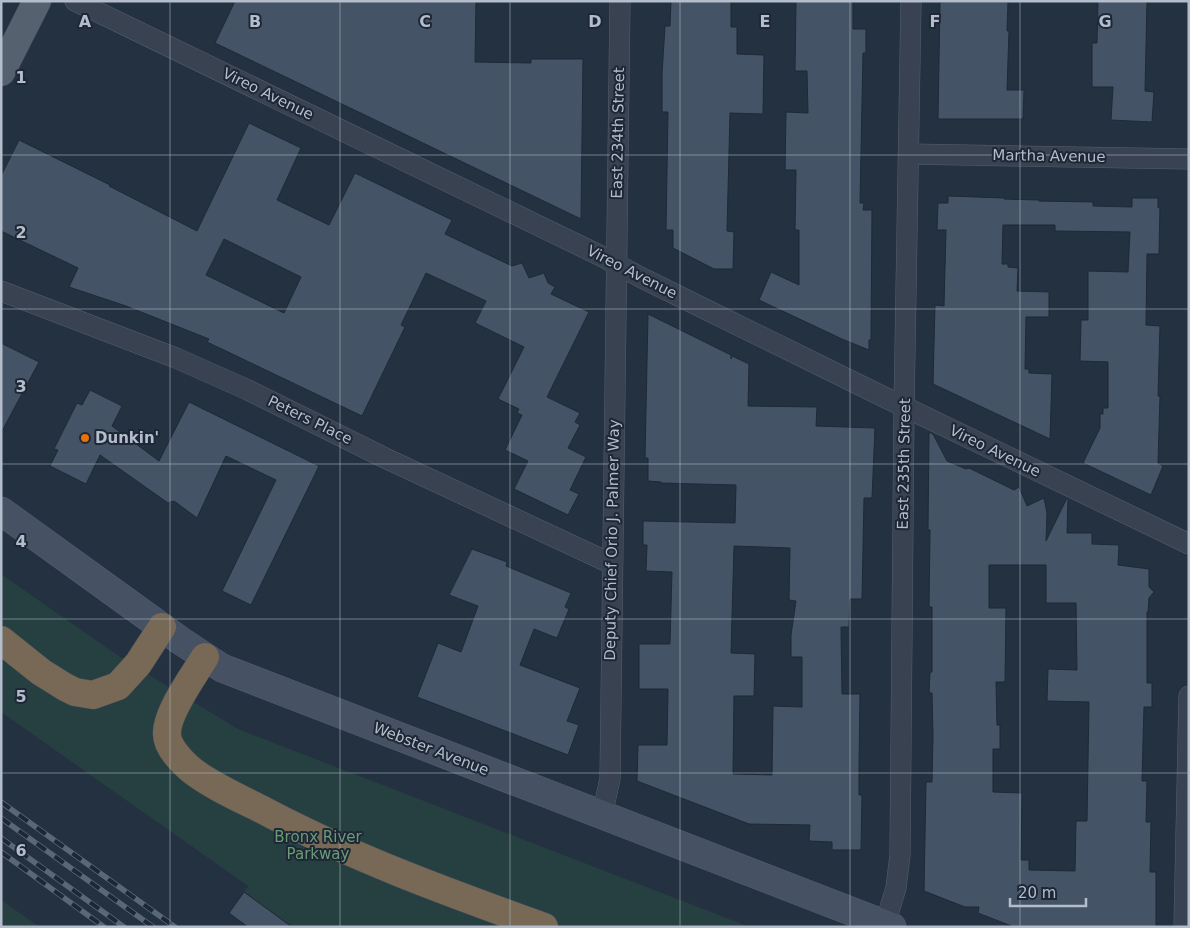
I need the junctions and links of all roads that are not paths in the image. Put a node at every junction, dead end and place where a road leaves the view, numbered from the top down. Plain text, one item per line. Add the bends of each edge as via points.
1 (37, 1) edge
2 (75, 1) edge
3 (620, 1) edge
4 (911, 1) edge
5 (1, 72) edge
6 (909, 154) junction
7 (1189, 159) edge
8 (616, 264) junction
9 (1, 291) edge
10 (904, 407) junction
11 (1, 511) edge
12 (1189, 544) edge
13 (612, 564) junction
14 (162, 627) junction
15 (1, 640) edge
16 (205, 657) junction
17 (1189, 696) edge
18 (602, 815) junction
19 (888, 925) edge
20 (544, 927) edge
21 (1184, 927) edge

1 - 5 main road
2 - 8 street, Vireo Avenue
3 - 8 street, East 234th Street
4 - 6 street, East 235th Street
6 - 7 street, Martha Avenue
6 - 10 street, East 235th Street
8 - 10 street, Vireo Avenue
8 - 13 street, Deputy Chief Orio J. Palmer Way
9 - 13 street, Peters Place via 233,383
10 - 12 street, Vireo Avenue
10 - 19 street, East 235th Street via 900,856
11 - 14 main road, Webster Avenue
13 - 18 street, Deputy Chief Orio J. Palmer Way via 610,779
14 - 15 highway via 138,664 118,686 93,695 75,692 58,683
14 - 16 main road, Webster Avenue
16 - 18 main road, Webster Avenue via 222,668
16 - 20 highway via 171,712 167,727 166,735 174,752 190,768 287,823 353,854 427,885
17 - 21 street
18 - 19 main road, Webster Avenue

